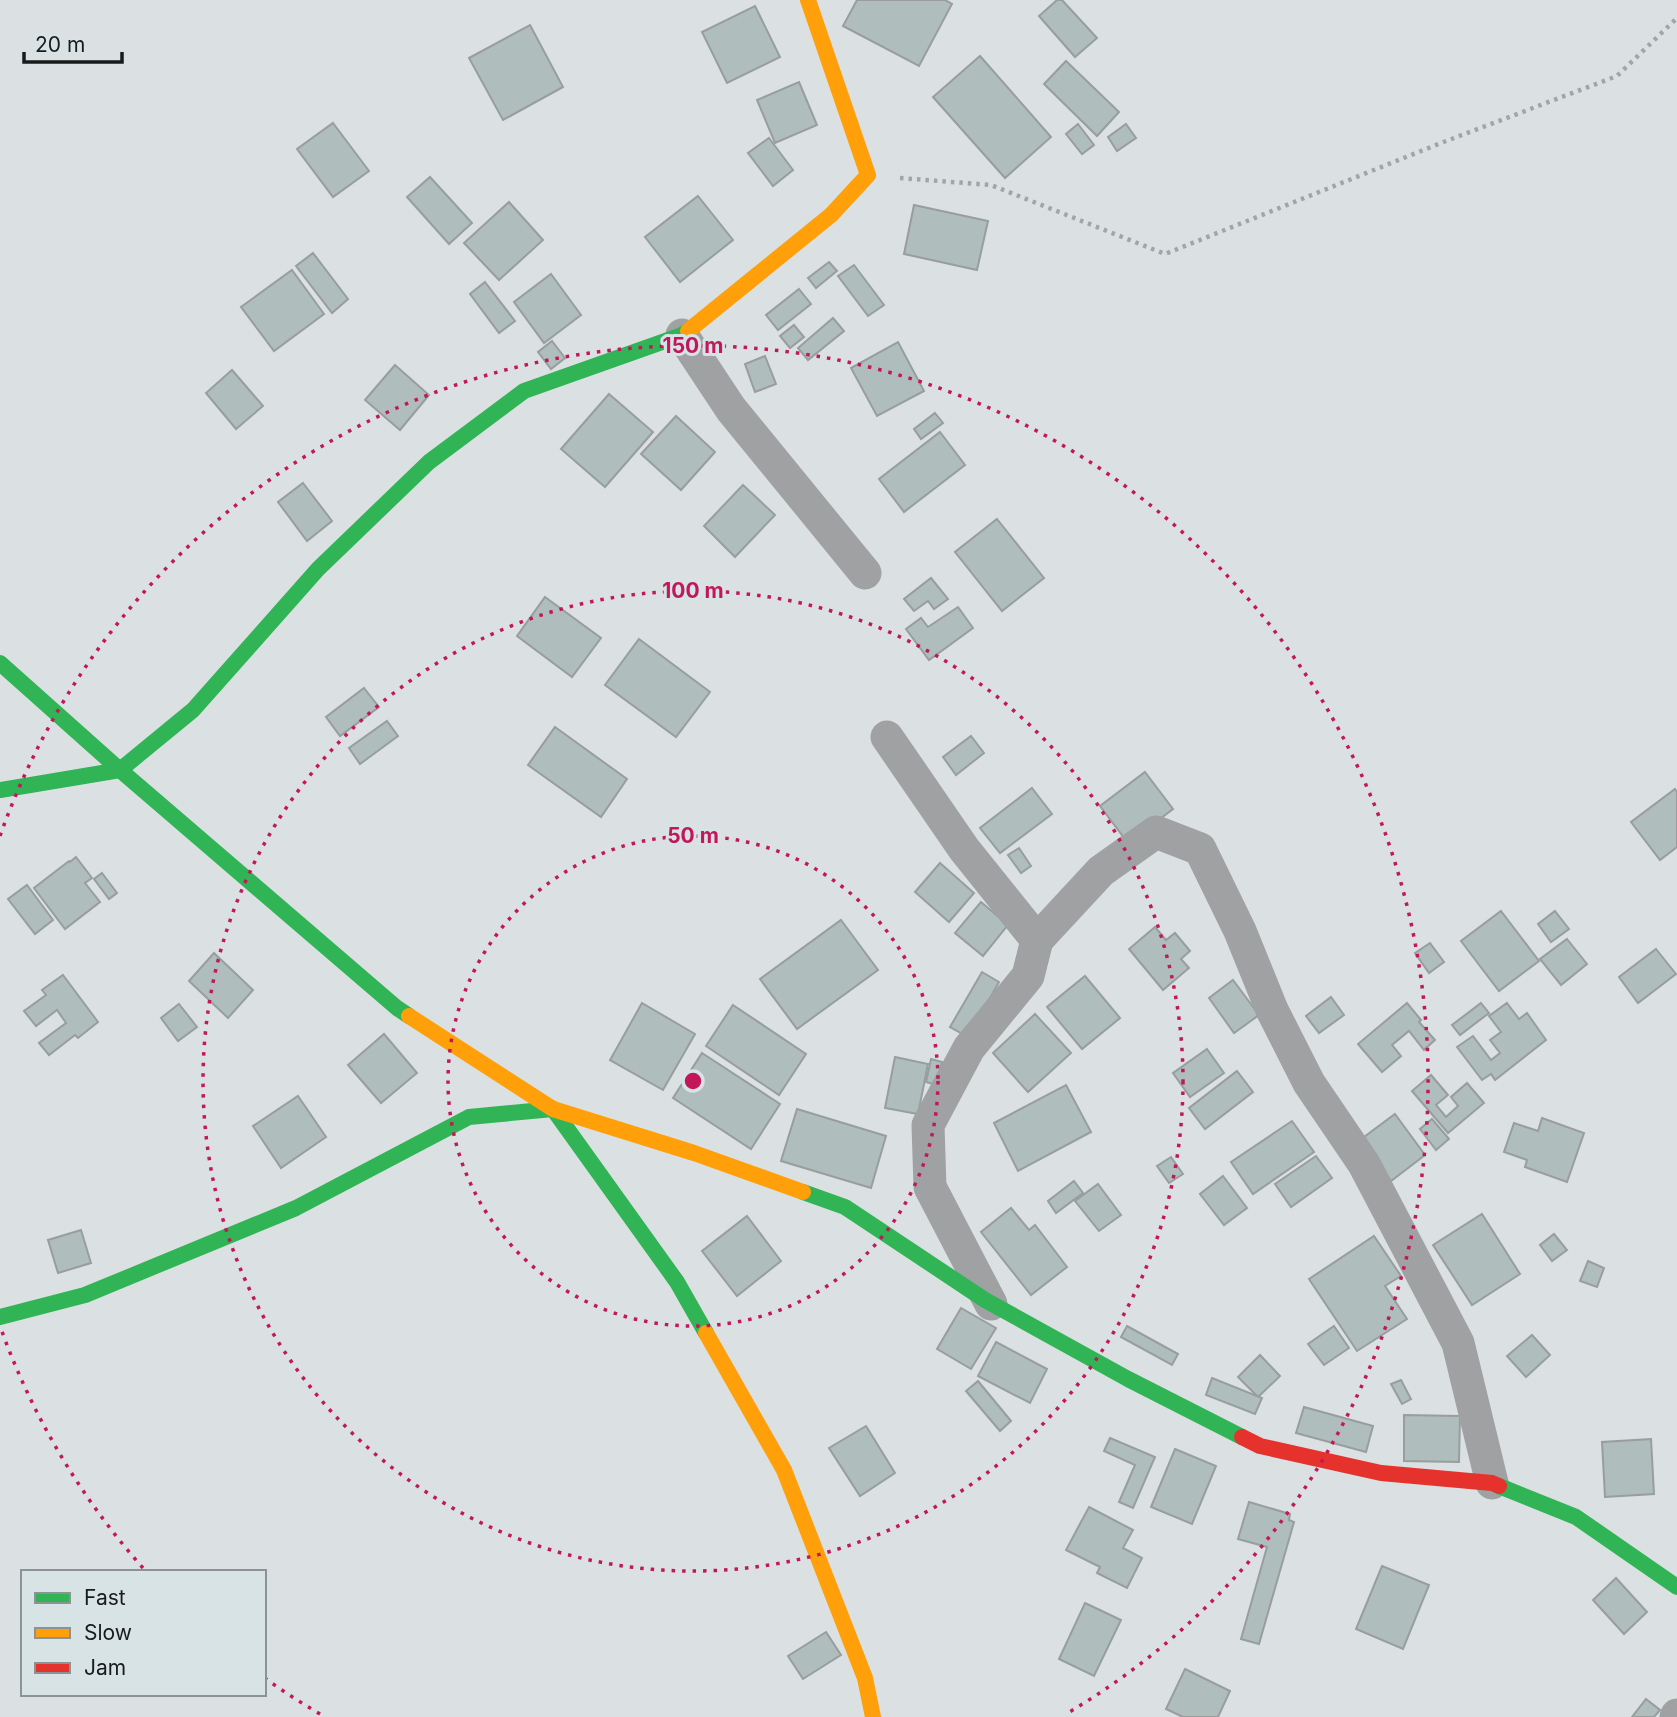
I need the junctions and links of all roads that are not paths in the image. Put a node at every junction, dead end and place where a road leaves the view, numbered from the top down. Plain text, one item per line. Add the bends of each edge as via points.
1 (807, 0) edge
2 (682, 335) junction
3 (864, 573) dead end
4 (0, 663) edge
5 (887, 737) dead end
6 (120, 770) junction
7 (0, 790) edge
8 (1037, 940) junction
9 (553, 1109) junction
10 (991, 1304) junction
11 (0, 1317) edge
12 (1492, 1483) junction
13 (1677, 1587) edge
14 (873, 1717) edge

1 - 2 street via 868,175 831,215
2 - 3 street via 731,409
2 - 6 street via 524,391 429,462 318,569 193,710
4 - 6 street
5 - 8 street via 964,849
6 - 7 street
6 - 9 street via 397,1008
8 - 10 street via 1028,976 970,1048 928,1125 930,1187
8 - 12 street via 1101,871 1156,832 1200,849 1309,1083 1364,1164 1458,1343
9 - 10 street via 845,1207
9 - 11 street via 469,1117 296,1209 85,1295
9 - 14 street via 677,1282 784,1470 865,1678
10 - 12 street via 1260,1446 1381,1473
12 - 13 street via 1576,1517

